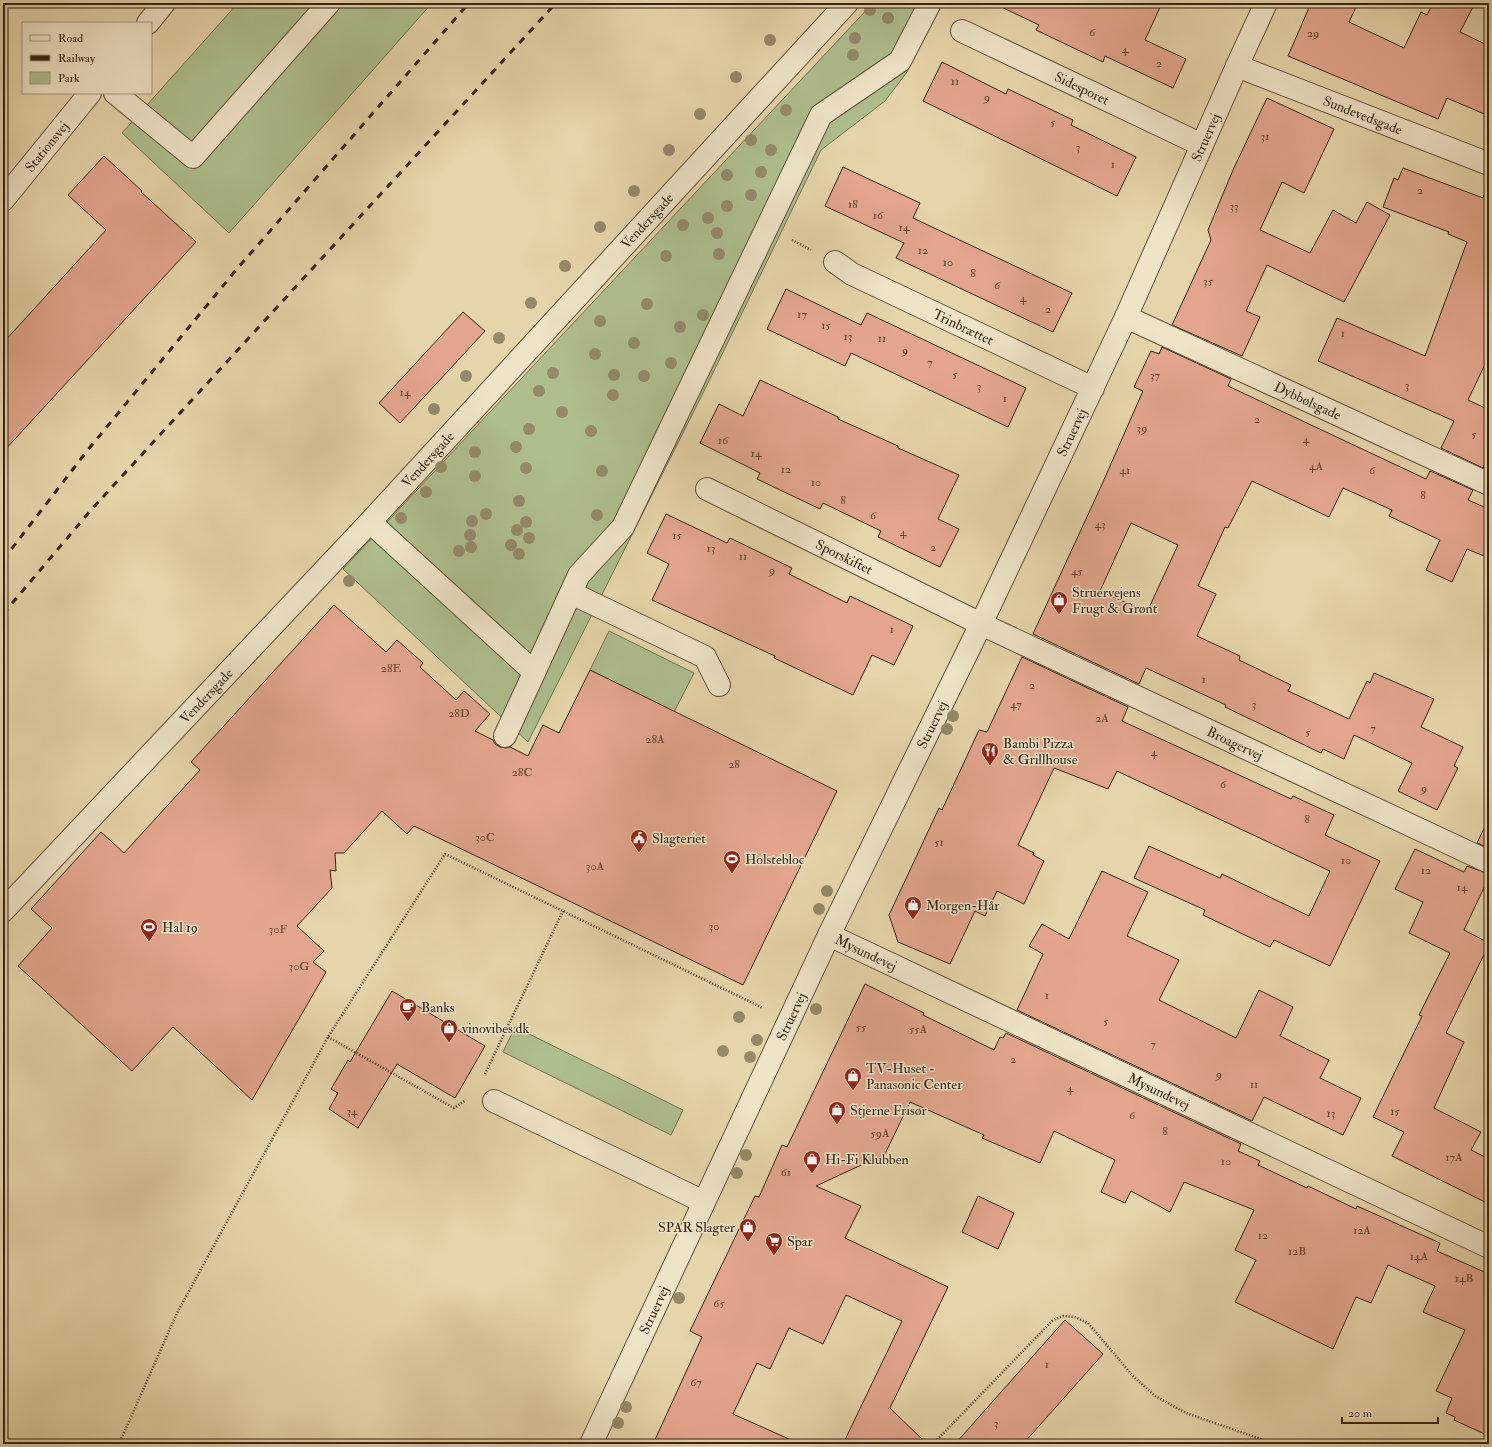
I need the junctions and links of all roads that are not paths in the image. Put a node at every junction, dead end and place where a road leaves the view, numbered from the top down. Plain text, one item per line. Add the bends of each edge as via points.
1 (164, 3) edge
2 (329, 3) edge
3 (847, 3) edge
4 (930, 3) edge
5 (1266, 3) edge
6 (149, 22) edge
7 (962, 32) dead end
8 (1237, 66) junction
9 (89, 94) edge
10 (116, 94) edge
11 (1202, 145) junction
12 (1489, 164) edge
13 (3, 200) edge
14 (835, 262) road end
15 (1126, 317) junction
16 (1093, 388) junction
17 (1489, 484) edge
18 (707, 489) dead end
19 (370, 522) junction
20 (571, 593) junction
21 (981, 624) junction
22 (534, 672) junction
23 (720, 685) dead end
24 (505, 736) dead end
25 (1489, 862) edge
26 (3, 911) edge
27 (829, 935) junction
28 (485, 1097) road end
29 (704, 1202) junction
30 (1489, 1247) edge
31 (591, 1444) edge

1 - 6 street
2 - 10 street via 192,157
3 - 19 street, Vendersgade
4 - 20 street via 900,61 821,115 623,527 578,575
5 - 8 street, Struervej
7 - 11 street, Sidesporet
8 - 11 street, Struervej
8 - 12 street, Sundevedsgade
9 - 13 street, Stationsvej
11 - 15 street, Struervej
14 - 16 street, Trinbrættet via 852,274
15 - 16 street, Struervej
15 - 17 street, Dybbølsgade
16 - 21 street, Struervej
18 - 21 street, Sporskiftet
19 - 22 street
19 - 26 street, Vendersgade
20 - 22 street
20 - 23 street via 705,657
21 - 25 street, Broagervej
21 - 27 street, Struervej
22 - 24 street
27 - 29 street, Struervej
27 - 30 street, Mysundevej
28 - 29 street
29 - 31 street, Struervej

